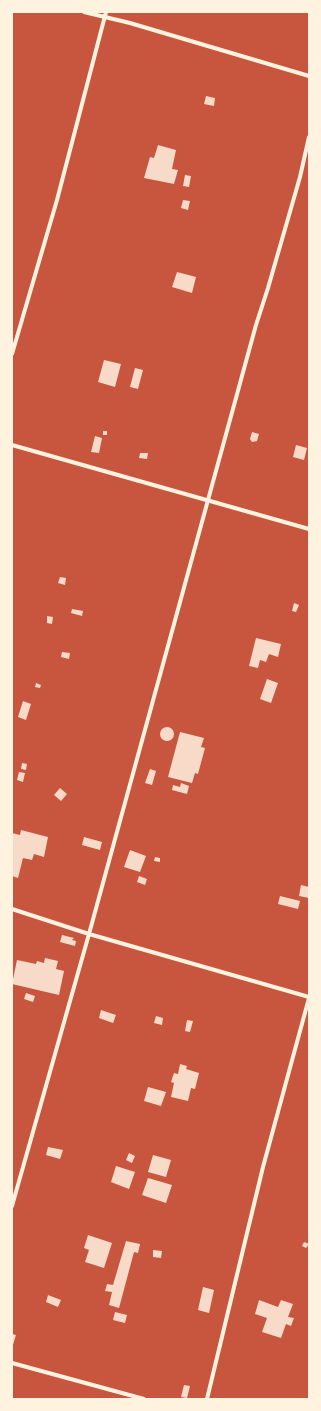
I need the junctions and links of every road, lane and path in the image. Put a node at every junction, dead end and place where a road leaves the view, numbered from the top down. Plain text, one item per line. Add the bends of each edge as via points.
1 (84, 12) edge
2 (106, 12) edge
3 (105, 17) junction
4 (309, 76) edge
5 (309, 137) edge
6 (12, 354) edge
7 (12, 445) edge
8 (209, 501) junction
9 (309, 529) edge
10 (12, 909) edge
11 (89, 934) junction
12 (309, 998) edge
13 (12, 1206) edge
14 (12, 1363) edge
15 (144, 1399) edge
16 (207, 1399) edge

1 - 3 street
2 - 3 street
3 - 4 street
3 - 6 street
5 - 8 street
7 - 8 street
8 - 9 street
8 - 11 street
10 - 11 street
11 - 12 street
11 - 13 street
12 - 16 street
14 - 15 street

